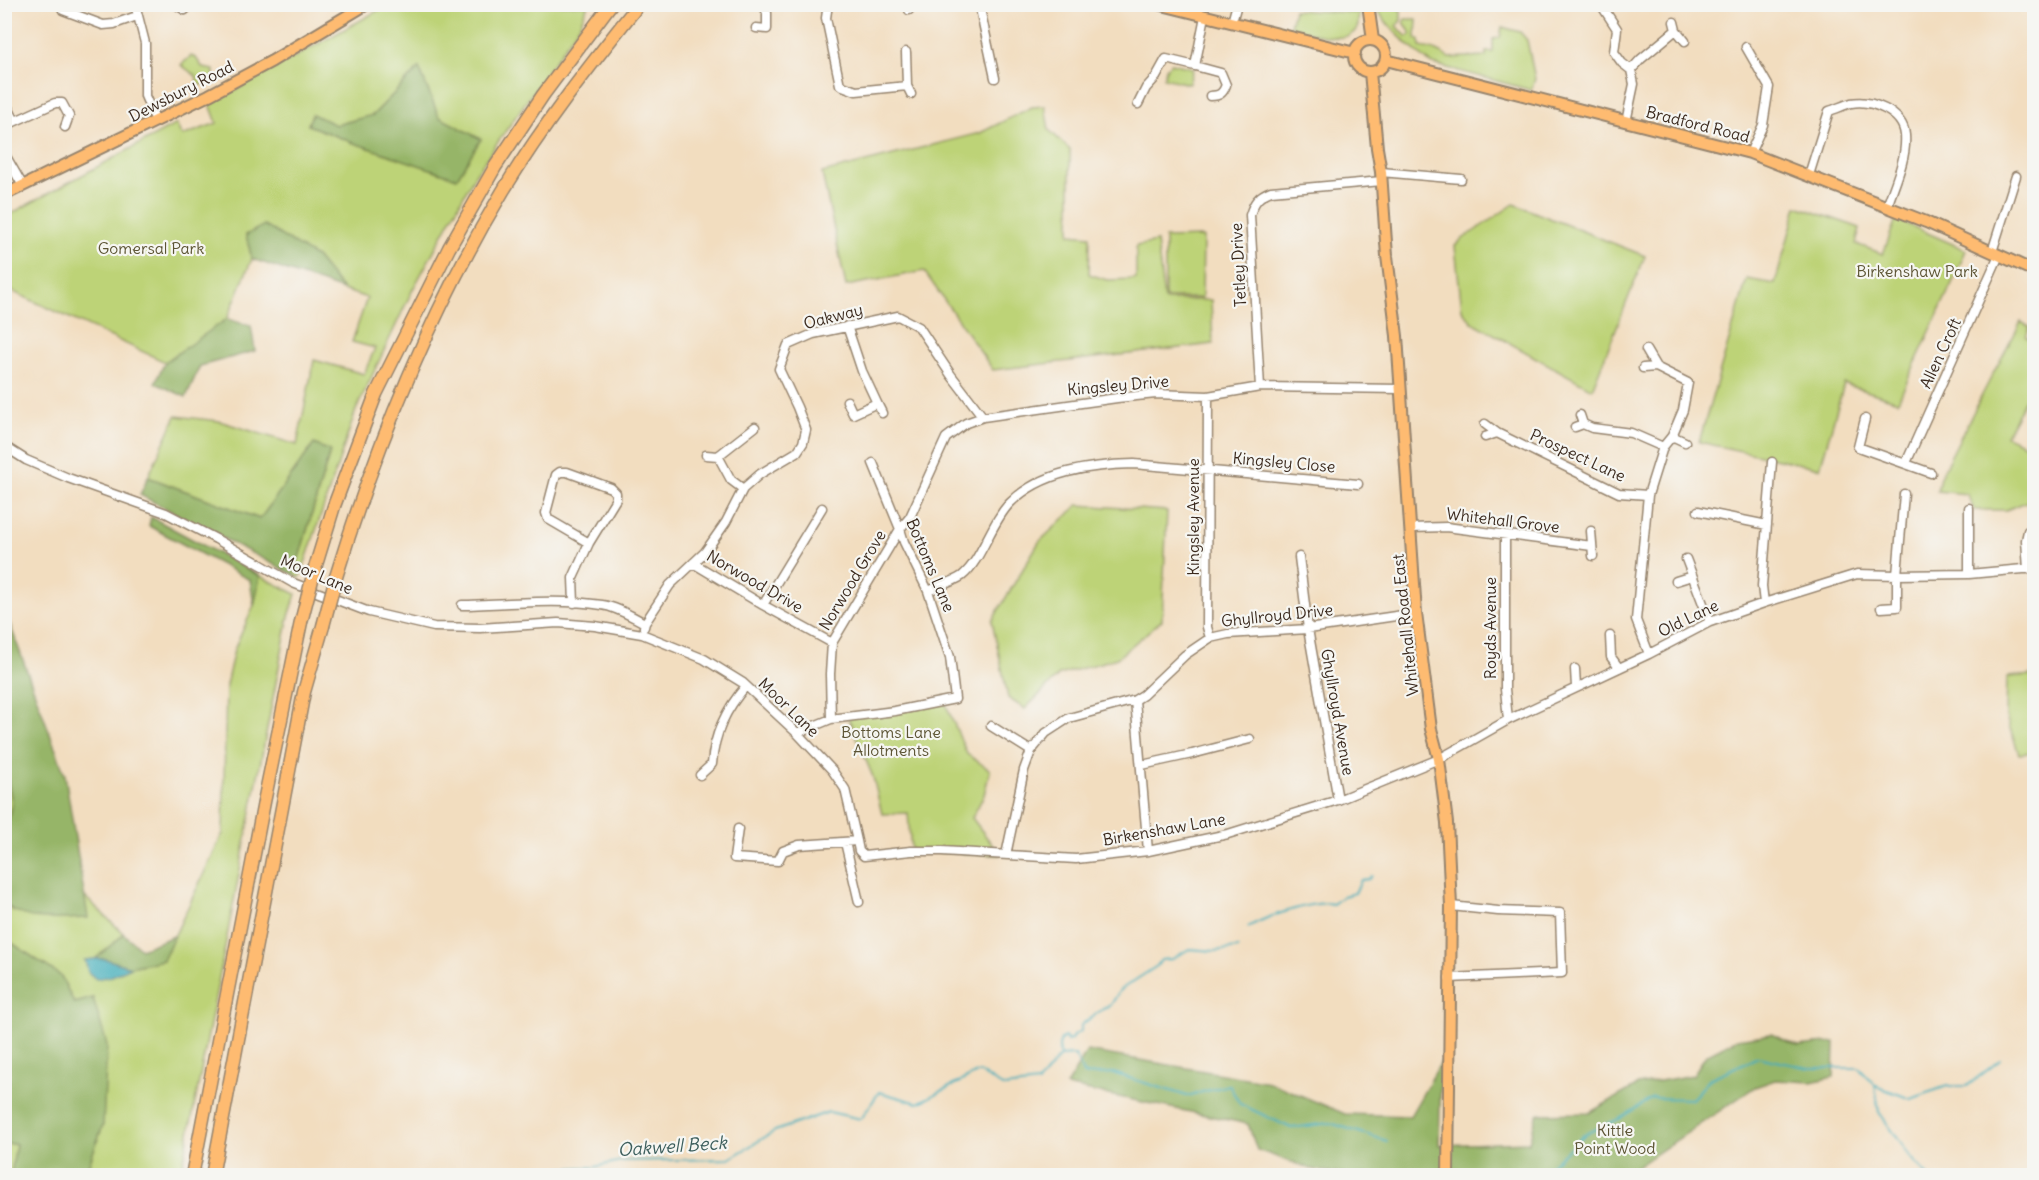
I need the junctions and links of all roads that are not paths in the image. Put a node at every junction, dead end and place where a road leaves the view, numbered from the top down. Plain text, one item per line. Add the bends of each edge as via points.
1 (60, 4) edge
2 (135, 4) edge
3 (175, 4) edge
4 (191, 4) edge
5 (367, 4) edge
6 (611, 4) edge
7 (639, 4) edge
8 (763, 4) edge
9 (828, 4) edge
10 (979, 4) edge
11 (1158, 4) edge
12 (1237, 4) edge
13 (1368, 4) edge
14 (1598, 4) edge
15 (137, 16) junction
16 (1205, 16) junction
17 (1232, 22) junction
18 (756, 28) dead end
19 (1373, 40) junction
20 (1685, 41) dead end
21 (1746, 47) dead end
22 (906, 52) dead end
23 (1355, 53) junction
24 (1386, 60) junction
25 (1195, 66) junction
26 (1631, 70) junction
27 (1370, 72) junction
28 (995, 78) dead end
29 (1210, 96) dead end
30 (4, 100) edge
31 (1138, 104) dead end
32 (15, 121) junction
33 (156, 121) junction
34 (1626, 122) junction
35 (64, 127) dead end
36 (4, 134) edge
37 (4, 153) edge
38 (1750, 153) junction
39 (1809, 175) junction
40 (2016, 176) dead end
41 (1382, 177) junction
42 (1461, 179) dead end
43 (23, 186) junction
44 (4, 195) edge
45 (1887, 207) junction
46 (2034, 253) edge
47 (1996, 254) junction
48 (2032, 270) edge
49 (847, 326) junction
50 (1647, 350) dead end
51 (1656, 367) junction
52 (1643, 369) dead end
53 (1260, 387) junction
54 (1400, 389) junction
55 (1208, 396) junction
56 (847, 401) dead end
57 (877, 403) junction
58 (882, 412) dead end
59 (982, 417) junction
60 (1865, 418) dead end
61 (1579, 422) dead end
62 (1485, 424) dead end
63 (755, 427) dead end
64 (1497, 433) junction
65 (1672, 436) junction
66 (1485, 437) dead end
67 (1685, 442) dead end
68 (4, 446) edge
69 (1663, 447) junction
70 (706, 455) dead end
71 (718, 456) junction
72 (1772, 462) dead end
73 (873, 463) dead end
74 (1906, 463) junction
75 (1208, 470) junction
76 (1931, 473) dead end
77 (1358, 484) dead end
78 (743, 489) junction
79 (1904, 494) dead end
80 (1648, 495) junction
81 (822, 508) dead end
82 (1969, 508) dead end
83 (1698, 511) dead end
84 (1767, 525) junction
85 (1410, 528) junction
86 (900, 529) junction
87 (1591, 531) dead end
88 (2028, 531) dead end
89 (1504, 536) junction
90 (589, 543) junction
91 (1592, 546) junction
92 (1299, 556) dead end
93 (1593, 556) dead end
94 (1686, 559) dead end
95 (693, 563) junction
96 (2031, 569) edge
97 (1969, 574) junction
98 (1692, 576) junction
99 (1897, 576) junction
100 (1676, 581) dead end
101 (928, 591) junction
102 (574, 603) junction
103 (1764, 603) junction
104 (462, 605) dead end
105 (764, 605) junction
106 (1881, 608) dead end
107 (1416, 613) junction
108 (1710, 622) junction
109 (645, 623) junction
110 (1308, 629) junction
111 (642, 634) junction
112 (1610, 636) dead end
113 (1210, 638) junction
114 (832, 643) junction
115 (1649, 654) junction
116 (1619, 668) junction
117 (1575, 669) dead end
118 (746, 686) junction
119 (1576, 687) junction
120 (1135, 700) junction
121 (831, 719) junction
122 (1508, 720) junction
123 (991, 726) dead end
124 (798, 733) junction
125 (1250, 739) dead end
126 (1031, 751) junction
127 (1439, 759) junction
128 (1142, 765) junction
129 (700, 775) dead end
130 (1338, 800) junction
131 (738, 829) dead end
132 (857, 841) junction
133 (845, 842) junction
134 (1148, 851) junction
135 (1006, 855) junction
136 (859, 902) dead end
137 (1451, 906) junction
138 (1449, 978) junction
139 (192, 1176) edge
140 (212, 1176) edge
141 (1448, 1176) edge

1 - 15 street via 63,10 103,25
2 - 15 street
3 - 4 street via 182,10
5 - 33 main road, Dewsbury Road via 272,61
6 - 139 highway, bridge via 495,167 449,248 376,394 334,506 301,622
7 - 140 highway, bridge via 593,61 502,192 441,304 393,410 354,516 302,704
8 - 18 street via 767,29
9 - 22 street via 826,18 840,85 856,91 909,90
10 - 28 street
11 - 16 main road
12 - 17 street
13 - 19 main road
14 - 26 street via 1617,29 1614,51
15 - 33 street via 145,43 145,96
16 - 17 main road
16 - 25 street
17 - 23 main road
19 - 23 main road via 1362,43
19 - 24 main road via 1385,50
20 - 26 street via 1675,26
21 - 38 street via 1769,87 1763,125
23 - 27 main road via 1359,68
24 - 27 main road
24 - 34 main road, Bradford Road
25 - 29 street via 1221,73 1225,78 1223,92
25 - 31 street via 1166,59
26 - 34 street via 1634,84
27 - 41 main road, Whitehall Road East
30 - 32 street
32 - 35 street via 62,103 69,116
32 - 36 street
33 - 43 main road, Dewsbury Road
34 - 38 main road, Bradford Road
37 - 43 street
38 - 39 main road, Bradford Road
39 - 45 main road, Bradford Road
39 - 45 street via 1829,111 1853,103 1883,108 1898,118 1905,134 1901,165
40 - 47 street
41 - 42 street
41 - 53 street, Tetley Drive via 1271,191 1254,201 1250,215
41 - 54 main road, Whitehall Road East
43 - 44 main road, Dewsbury Road
45 - 47 main road, Bradford Road
46 - 48 street, Bradford Road
47 - 48 main road, Bradford Road
47 - 74 street, Allen Croft
49 - 57 street
49 - 59 street, Oakway via 898,316 919,327
49 - 78 street, Oakway via 788,345 779,369 806,430 803,443 797,452
50 - 51 street
51 - 52 street
51 - 65 street via 1688,383 1683,410
53 - 54 street, Kingsley Drive
53 - 55 street, Kingsley Drive
54 - 85 main road, Whitehall Road East
55 - 59 street, Kingsley Drive via 1156,394
55 - 75 street, Kingsley Avenue
56 - 57 street via 853,414
57 - 58 street
59 - 86 street, Kingsley Drive via 946,438 910,517
60 - 74 street via 1858,447
61 - 69 street via 1592,428 1631,433
62 - 64 street, Prospect Lane
63 - 71 street
64 - 66 street
64 - 80 street, Prospect Lane via 1619,493
65 - 67 street
65 - 69 street
68 - 111 street, Moor Lane via 68,478 166,513 293,583 369,612 434,627 558,623
69 - 80 street
70 - 71 street
71 - 78 street via 731,480
72 - 84 street
73 - 86 street, Bottoms Lane
74 - 76 street
75 - 77 street, Kingsley Close
75 - 101 street, Kingsley Close via 1124,464 1055,475 1010,503 961,576
75 - 113 street, Kingsley Avenue
78 - 95 street via 726,522
79 - 99 street
80 - 115 street via 1636,620
81 - 105 street
82 - 97 street
83 - 84 street
84 - 103 street
85 - 89 street, Whitehall Grove via 1446,527
85 - 107 main road, Whitehall Road East
86 - 101 street, Bottoms Lane
86 - 114 street, Norwood Grove
87 - 91 street
88 - 96 street
89 - 91 street, Whitehall Grove
89 - 122 street, Royds Avenue
90 - 90 street via 548,519 546,513 560,472 616,493
90 - 102 street via 573,578
91 - 93 street
92 - 110 street, Ghyllroyd Avenue
94 - 98 street
95 - 105 street, Norwood Drive
95 - 109 street via 670,585
96 - 97 street, Old Lane
97 - 99 street, Old Lane
98 - 100 street
98 - 108 street
99 - 103 street, Old Lane via 1857,574
99 - 106 street via 1897,607
101 - 121 street, Bottoms Lane via 950,657 955,699
102 - 104 street
102 - 109 street via 618,609
103 - 108 street, Old Lane
105 - 114 street, Norwood Drive
107 - 110 street, Ghyllroyd Drive
107 - 127 main road, Whitehall Road East via 1431,729
108 - 115 street, Old Lane
109 - 111 street
110 - 113 street, Ghyllroyd Drive
110 - 130 street, Ghyllroyd Avenue
111 - 118 street, Moor Lane via 704,659
112 - 116 street via 1611,657
113 - 120 street, Ghyllroyd Drive
114 - 121 street, Norwood Grove
115 - 116 street, Old Lane
116 - 119 street, Old Lane
117 - 119 street
118 - 124 street, Moor Lane
118 - 129 street via 722,719 712,764
119 - 122 street, Old Lane
120 - 126 street via 1069,718 1046,733
120 - 128 street
121 - 124 street, Bottoms Lane
122 - 127 street, Old Lane
123 - 126 street
124 - 132 street, Moor Lane via 845,789
125 - 128 street
126 - 135 street
127 - 130 street, Birkenshaw Lane
127 - 137 main road, Whitehall Road East
128 - 134 street
130 - 134 street, Birkenshaw Lane via 1227,834
131 - 133 street via 734,858 778,861 783,851 799,845
132 - 133 street
132 - 135 street, Birkenshaw Lane via 864,856 911,851
133 - 136 street
134 - 135 street, Birkenshaw Lane via 1076,859
137 - 138 main road, Whitehall Road East
137 - 138 street via 1560,913 1562,973
138 - 141 main road, Whitehall Road East

